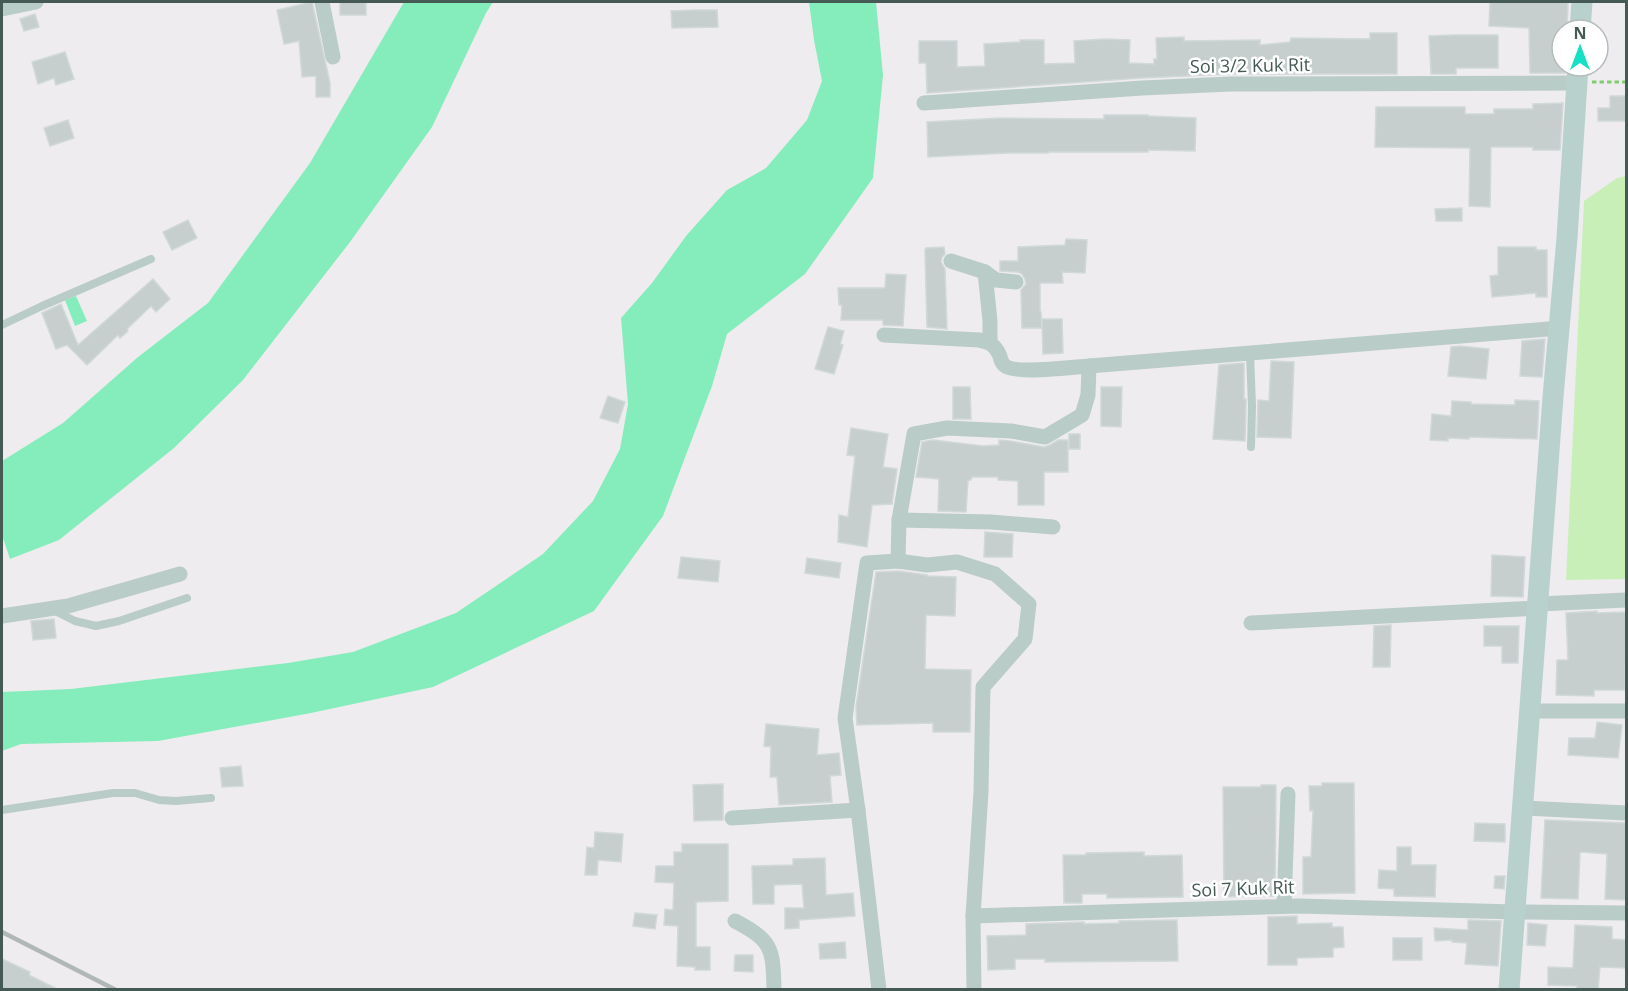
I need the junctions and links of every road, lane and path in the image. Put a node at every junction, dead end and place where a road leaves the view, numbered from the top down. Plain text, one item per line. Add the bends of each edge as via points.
1 (36, 2) edge
2 (322, 2) edge
3 (1582, 2) edge
4 (2, 9) edge
5 (1581, 18) edge
6 (333, 57) dead end
7 (1550, 75) edge
8 (1577, 78) edge
9 (1605, 78) edge
10 (1626, 81) edge
11 (924, 104) dead end
12 (151, 259) dead end
13 (951, 261) dead end
14 (985, 272) junction
15 (1016, 282) dead end
16 (2, 325) edge
17 (1560, 328) junction
18 (884, 334) dead end
19 (990, 342) junction
20 (1250, 353) junction
21 (1089, 366) junction
22 (1251, 447) dead end
23 (899, 520) junction
24 (1053, 526) dead end
25 (898, 561) junction
26 (180, 574) dead end
27 (187, 598) dead end
28 (1626, 600) edge
29 (1538, 606) junction
30 (51, 608) junction
31 (2, 616) edge
32 (1251, 623) dead end
33 (1530, 711) junction
34 (1626, 711) edge
35 (1288, 794) dead end
36 (211, 798) dead end
37 (1523, 808) junction
38 (2, 810) edge
39 (858, 810) junction
40 (1626, 813) edge
41 (732, 818) dead end
42 (1284, 906) junction
43 (1515, 912) junction
44 (1626, 913) edge
45 (973, 916) junction
46 (735, 921) dead end
47 (774, 990) edge
48 (879, 990) edge
49 (974, 990) edge
50 (1509, 990) edge

1 - 4 street
2 - 6 street
3 - 5 street
7 - 11 street, Soi 3/2 Kuk Rit via 1142,88
8 - 17 street
9 - 10 path
12 - 16 lane
13 - 14 street
14 - 15 street via 996,280
14 - 19 street
17 - 20 street
17 - 29 street
18 - 19 street
19 - 21 street via 1010,368
20 - 21 street
20 - 22 lane
21 - 23 street via 1088,395 1082,415 1045,436 947,428 914,434
23 - 24 street
23 - 25 street
25 - 39 street via 867,563 845,718
25 - 45 street via 927,565 957,561 995,574 1029,604 1024,639 982,687 981,792
26 - 30 street
27 - 30 lane via 96,626 75,621
28 - 29 street
29 - 32 street
29 - 33 street
30 - 31 street
33 - 34 street
33 - 37 street
35 - 42 street
36 - 38 lane via 176,801 113,793
37 - 40 street
37 - 43 street
39 - 41 street
39 - 48 street
42 - 43 street, Soi 7 Kuk Rit
42 - 45 street, Soi 7 Kuk Rit
43 - 44 street, Soi 7 Kuk Rit
43 - 50 street
45 - 49 street
46 - 47 street via 768,946 773,957

